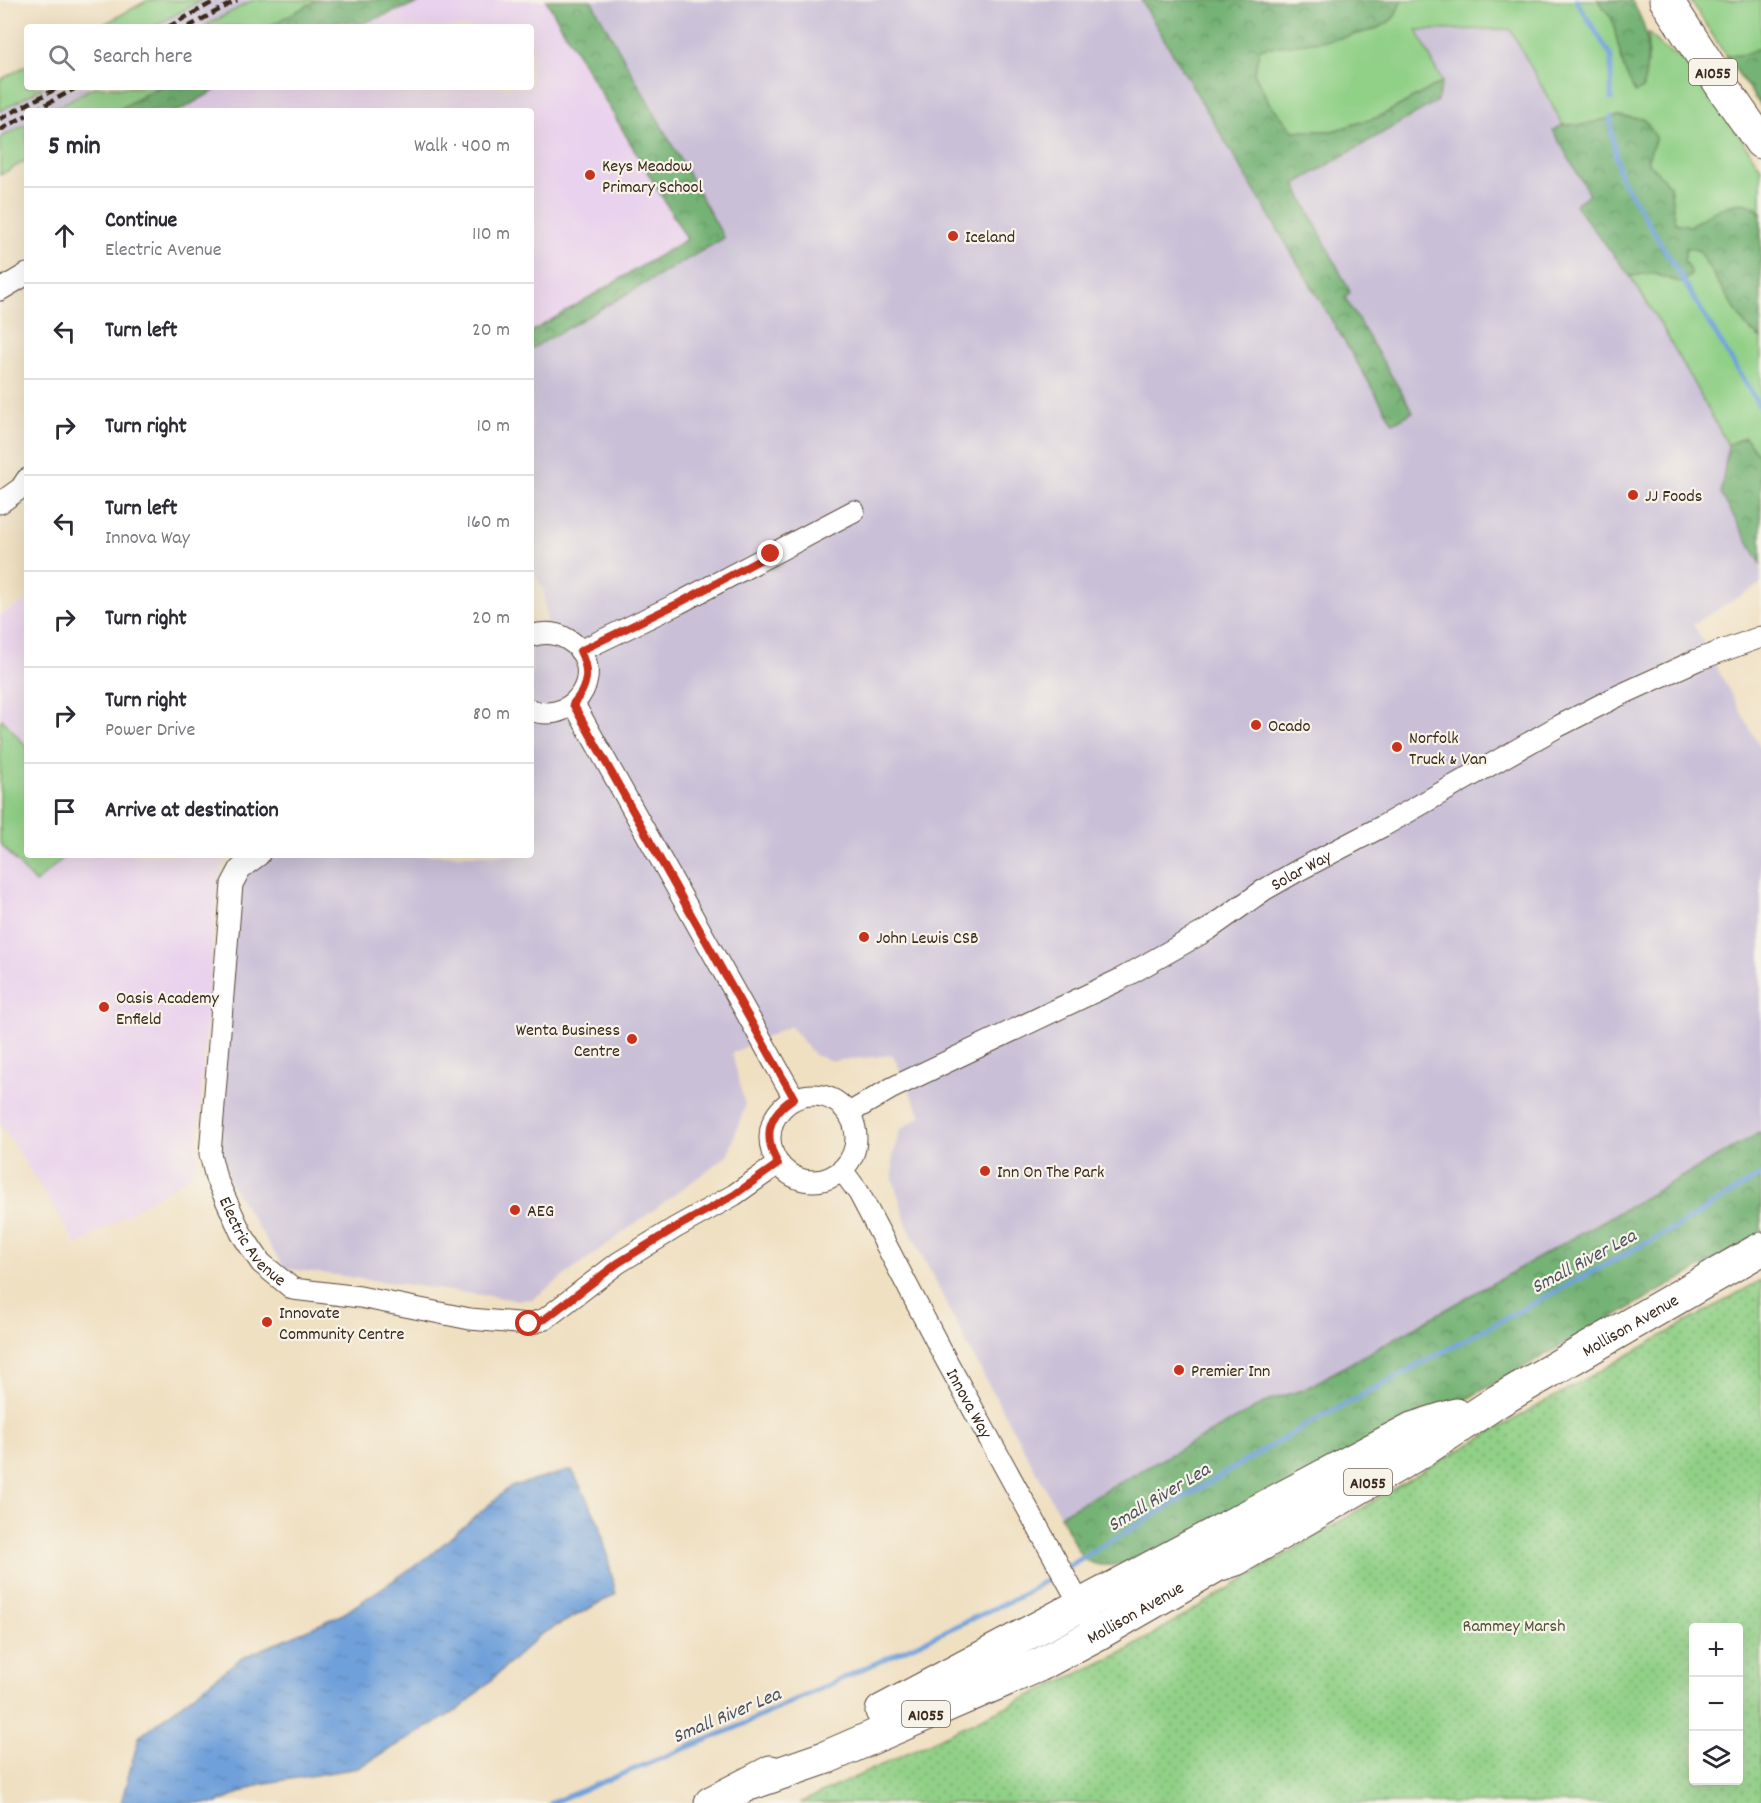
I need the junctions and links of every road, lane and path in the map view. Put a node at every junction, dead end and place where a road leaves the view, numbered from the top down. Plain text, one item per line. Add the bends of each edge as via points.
1 (1666, 0) edge
2 (1761, 142) edge
3 (24, 276) edge
4 (0, 290) edge
5 (24, 484) edge
6 (0, 502) edge
7 (854, 511) dead end
8 (534, 636) edge
9 (1761, 637) edge
10 (580, 651) junction
11 (573, 704) junction
12 (534, 711) edge
13 (255, 858) edge
14 (794, 1098) junction
15 (849, 1113) junction
16 (778, 1164) junction
17 (842, 1170) junction
18 (1761, 1249) edge
19 (1498, 1401) junction
20 (1074, 1593) junction
21 (1097, 1634) junction
22 (752, 1783) junction
23 (711, 1803) edge

1 - 2 main road, A1055
3 - 4 street
5 - 6 street
7 - 10 street
8 - 10 street via 561,636
9 - 15 street, Solar Way via 1697,660 1557,727 1264,890 1209,928 1119,980 892,1088
10 - 11 street via 585,661 586,684
11 - 12 street via 551,714
11 - 14 street
13 - 16 street, Electric Avenue via 240,869 232,884 210,1154 216,1178 241,1233 261,1263 293,1289 360,1297 470,1319 529,1324 545,1319 618,1263 734,1195
14 - 15 street via 821,1095 840,1103
14 - 16 street via 771,1124 771,1151
15 - 17 street via 856,1143
16 - 17 street via 788,1174 809,1181 829,1178
17 - 20 street, Innova Way via 859,1193
18 - 19 main road, Mollison Avenue / A1055
19 - 20 main road, Mollison Avenue / A1055 via 1412,1430
19 - 21 main road, Mollison Avenue / A1055 via 1425,1449 1236,1559 1217,1565
20 - 21 street, Innova Way
20 - 22 main road, Mollison Avenue / A1055 via 980,1660
21 - 22 main road, Mollison Avenue / A1055 via 1039,1665 859,1743
22 - 23 main road, Mollison Avenue / A1055

